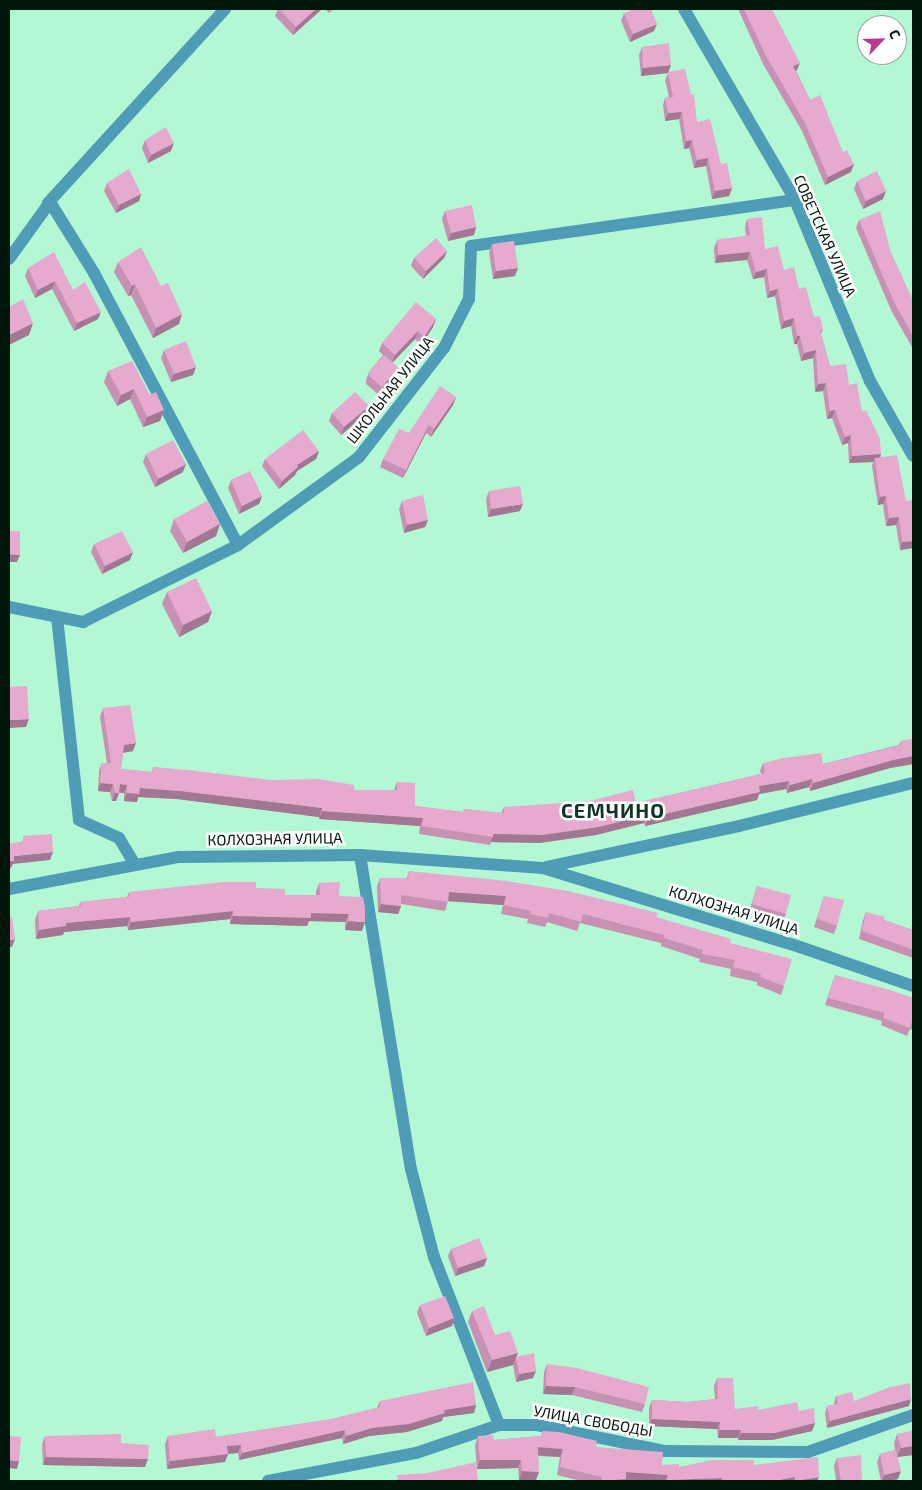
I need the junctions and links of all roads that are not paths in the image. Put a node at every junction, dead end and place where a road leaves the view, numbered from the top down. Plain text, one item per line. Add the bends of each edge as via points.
1 (684, 9) edge
2 (222, 10) edge
3 (795, 200) junction
4 (50, 202) junction
5 (9, 259) edge
6 (913, 456) edge
7 (238, 544) junction
8 (9, 607) edge
9 (57, 617) junction
10 (913, 783) edge
11 (360, 855) junction
12 (134, 863) junction
13 (543, 868) junction
14 (9, 889) edge
15 (913, 986) edge
16 (913, 1415) edge
17 (498, 1425) junction
18 (268, 1481) edge

1 - 3 street, СОВЕТСКАЯ УЛИЦА
2 - 4 street
3 - 6 street, СОВЕТСКАЯ УЛИЦА via 870,381
3 - 7 street, ШКОЛЬНАЯ УЛИЦА via 472,246 469,299 439,355 359,457
4 - 5 street
4 - 7 street via 94,272
7 - 9 street, ШКОЛЬНАЯ УЛИЦА via 83,622
8 - 9 street, ШКОЛЬНАЯ УЛИЦА
9 - 12 street via 79,820 119,838
10 - 13 street, КОЛХОЗНАЯ УЛИЦА via 739,826
11 - 12 street, КОЛХОЗНАЯ УЛИЦА via 179,857
11 - 13 street, КОЛХОЗНАЯ УЛИЦА
11 - 17 street via 411,1169 434,1257
12 - 14 street, КОЛХОЗНАЯ УЛИЦА
13 - 15 street, КОЛХОЗНАЯ УЛИЦА via 800,947
16 - 17 street, УЛИЦА СВОБОДЫ via 808,1452 665,1450 537,1425
17 - 18 street, УЛИЦА СВОБОДЫ via 416,1453

